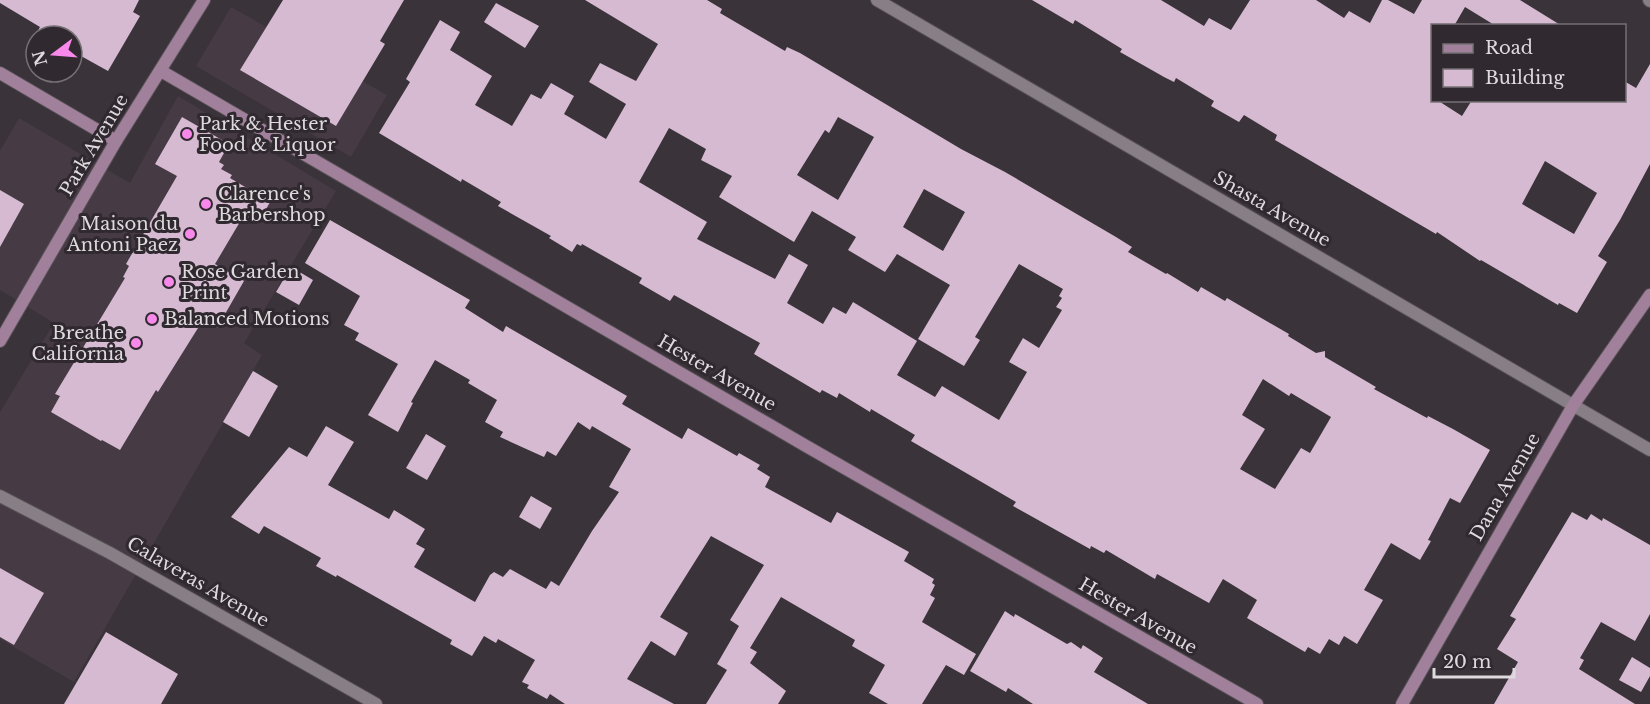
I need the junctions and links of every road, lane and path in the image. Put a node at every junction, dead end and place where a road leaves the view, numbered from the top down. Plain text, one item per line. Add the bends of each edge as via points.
1 (204, 0) edge
2 (876, 0) edge
3 (161, 71) junction
4 (0, 73) edge
5 (116, 141) junction
6 (1650, 295) edge
7 (0, 341) edge
8 (1574, 405) junction
9 (1650, 450) edge
10 (0, 496) edge
11 (376, 704) edge
12 (1257, 704) edge
13 (1402, 704) edge

1 - 3 street, Park Avenue
2 - 8 street, Shasta Avenue
3 - 5 street, Park Avenue
3 - 12 street, Hester Avenue
4 - 5 street
5 - 7 street, Park Avenue
6 - 8 street, Dana Avenue
8 - 9 street, Shasta Avenue
8 - 13 street, Dana Avenue
10 - 11 street, Calaveras Avenue via 110,553

